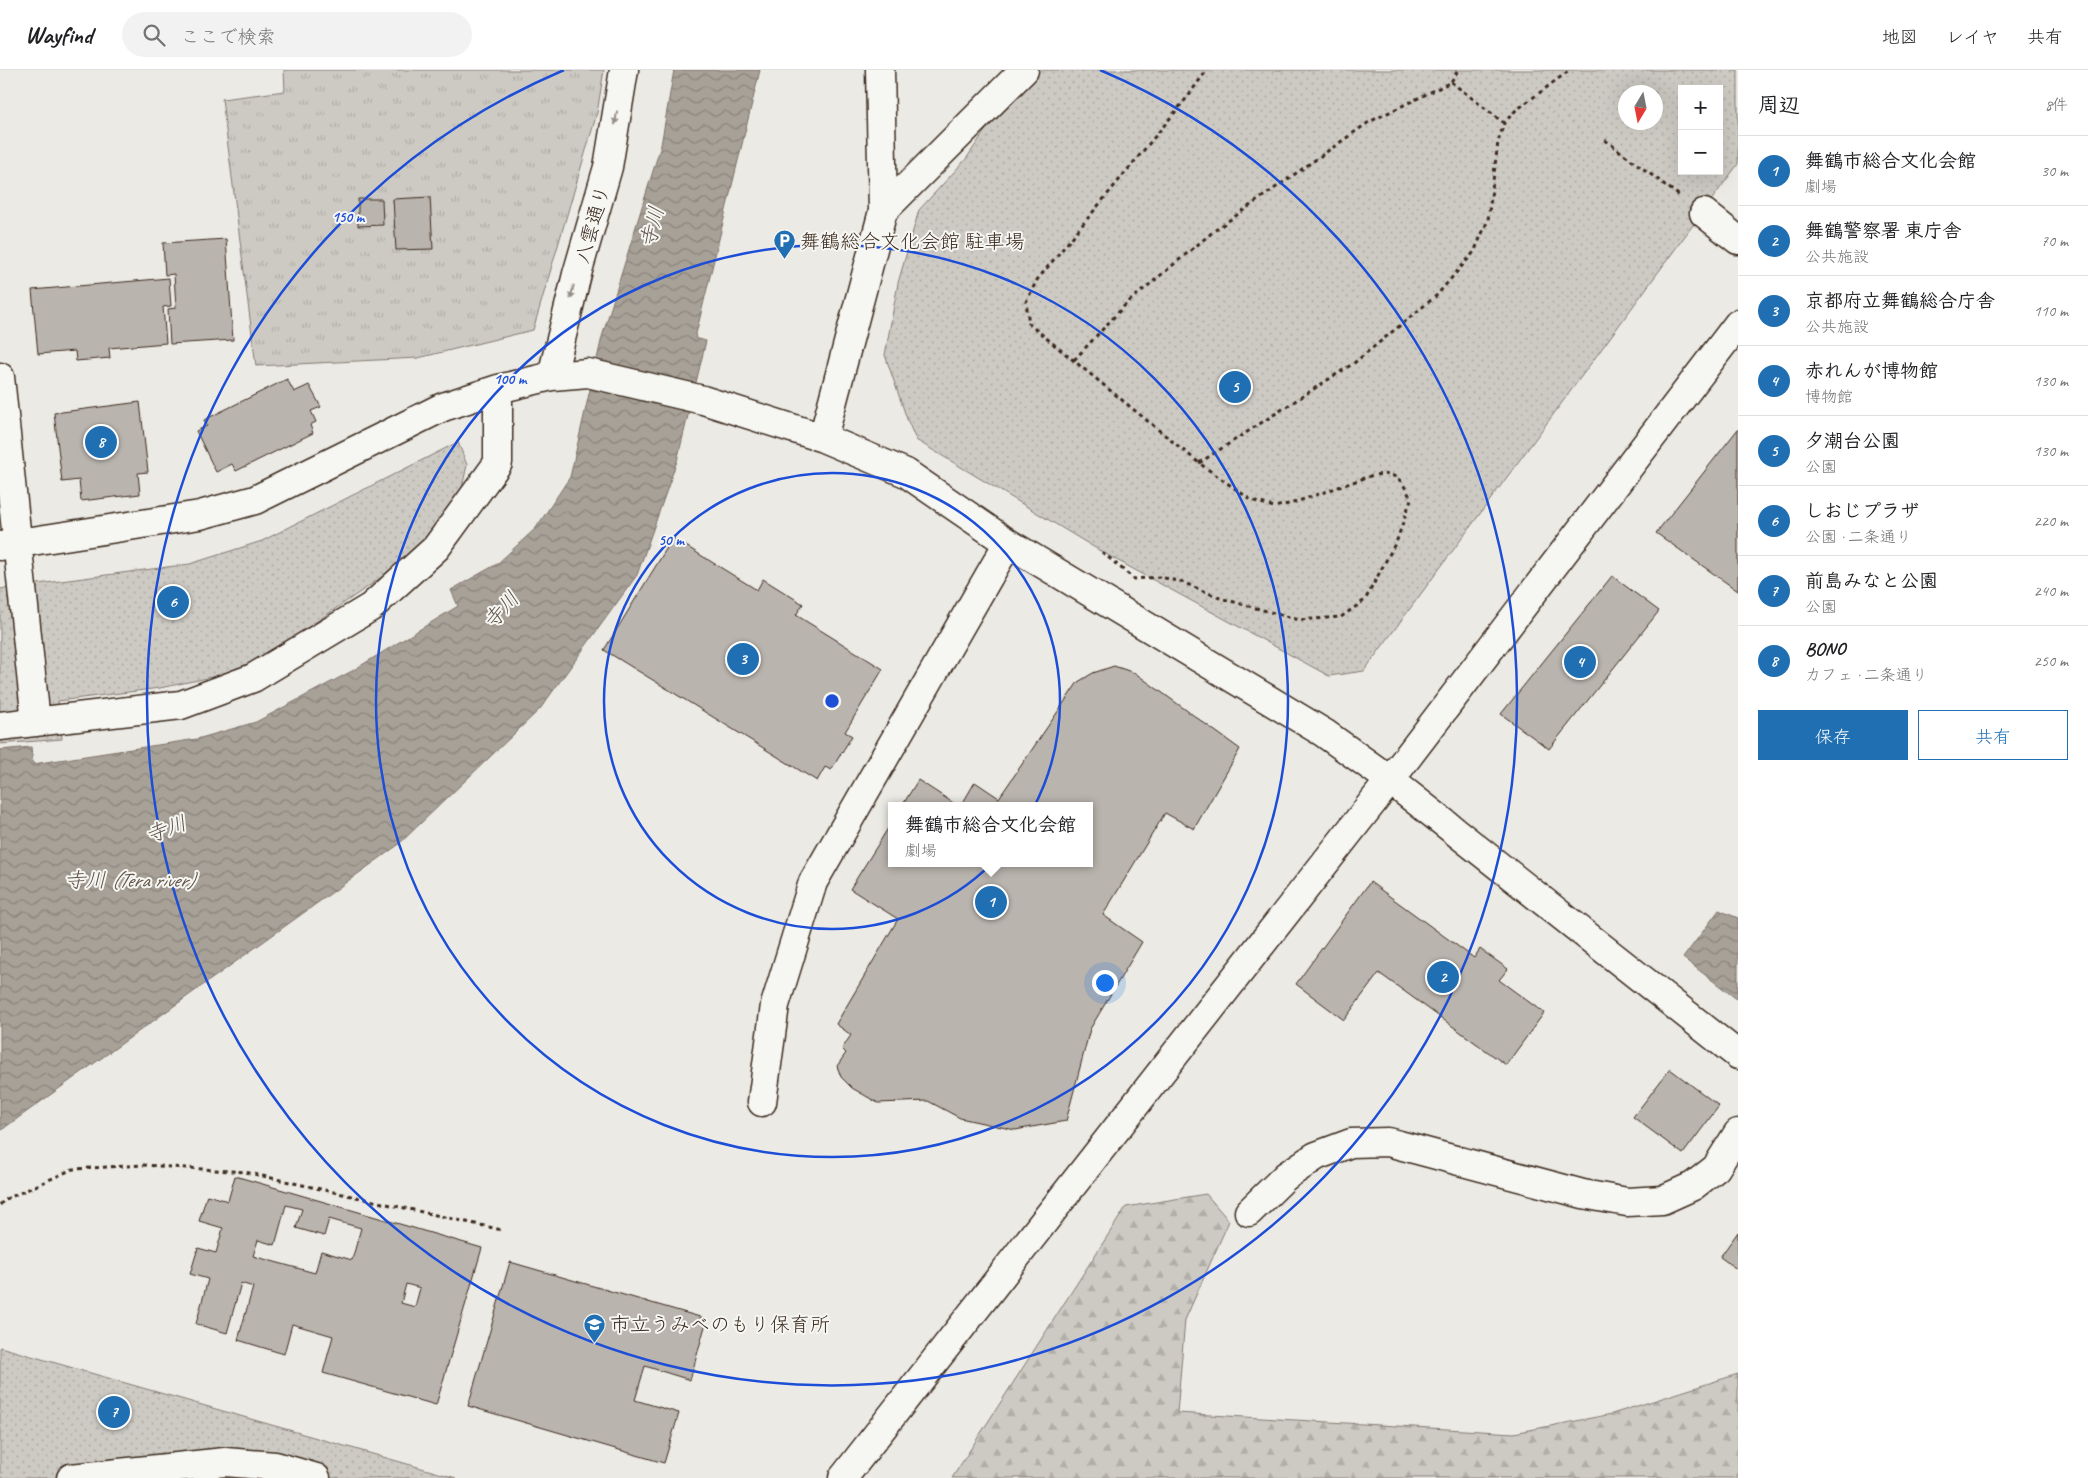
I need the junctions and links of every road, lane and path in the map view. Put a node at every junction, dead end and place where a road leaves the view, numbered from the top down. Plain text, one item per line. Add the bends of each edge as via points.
1 (624, 70) edge
2 (880, 70) edge
3 (1024, 70) edge
4 (1207, 70) edge
5 (1458, 70) edge
6 (1570, 70) edge
7 (1451, 82) junction
8 (1504, 123) junction
9 (1605, 140) dead end
10 (883, 211) junction
11 (1704, 214) joint
12 (1738, 240) edge
13 (1738, 324) edge
14 (1074, 360) junction
15 (552, 376) junction
16 (0, 377) edge
17 (498, 389) junction
18 (823, 438) junction
19 (4, 455) edge
20 (1200, 463) junction
21 (1008, 543) junction
22 (9, 545) edge
23 (1102, 552) dead end
24 (36, 722) junction
25 (0, 726) edge
26 (1390, 780) junction
27 (1738, 1055) edge
28 (762, 1102) dead end
29 (1738, 1133) edge
30 (0, 1205) edge
31 (1249, 1212) dead end
32 (502, 1230) dead end
33 (71, 1478) edge
34 (316, 1478) edge
35 (843, 1478) edge

1 -> 15 street, 八雲通り via 608,168
2 - 10 street
3 - 10 street
4 - 14 path via 1037,280 1026,302 1029,324
5 - 7 path
6 - 8 path
7 - 8 path
7 - 14 path via 1369,122 1214,230 1126,304
8 - 20 path via 1498,142 1488,220 1474,252 1436,296 1354,363
9 - 11 path
10 - 18 street
11 - 12 street
13 - 26 street
14 - 20 path
15 - 17 street
15 - 18 street via 588,373 703,400
16 - 19 street
17 - 22 street via 443,407 255,500 200,514
17 - 24 street via 498,463 436,548 371,607 252,678 181,705
18 - 21 street via 906,474
19 - 22 street
20 - 23 path via 1250,500 1274,507 1373,475 1388,473 1400,478 1411,499 1398,540 1365,600 1341,617 1299,620 1220,598 1182,582 1160,577 1134,579
21 - 26 street via 1324,733
21 - 28 street via 812,882 775,1005
22 - 24 street
24 - 25 street
26 - 27 street
26 - 35 street
29 - 31 street via 1716,1168 1693,1186 1662,1200 1627,1202 1583,1194 1388,1142 1351,1143 1316,1156 1286,1176
30 - 32 path via 4,1200 72,1169 143,1165 245,1172
33 - 34 street via 225,1462 275,1466

